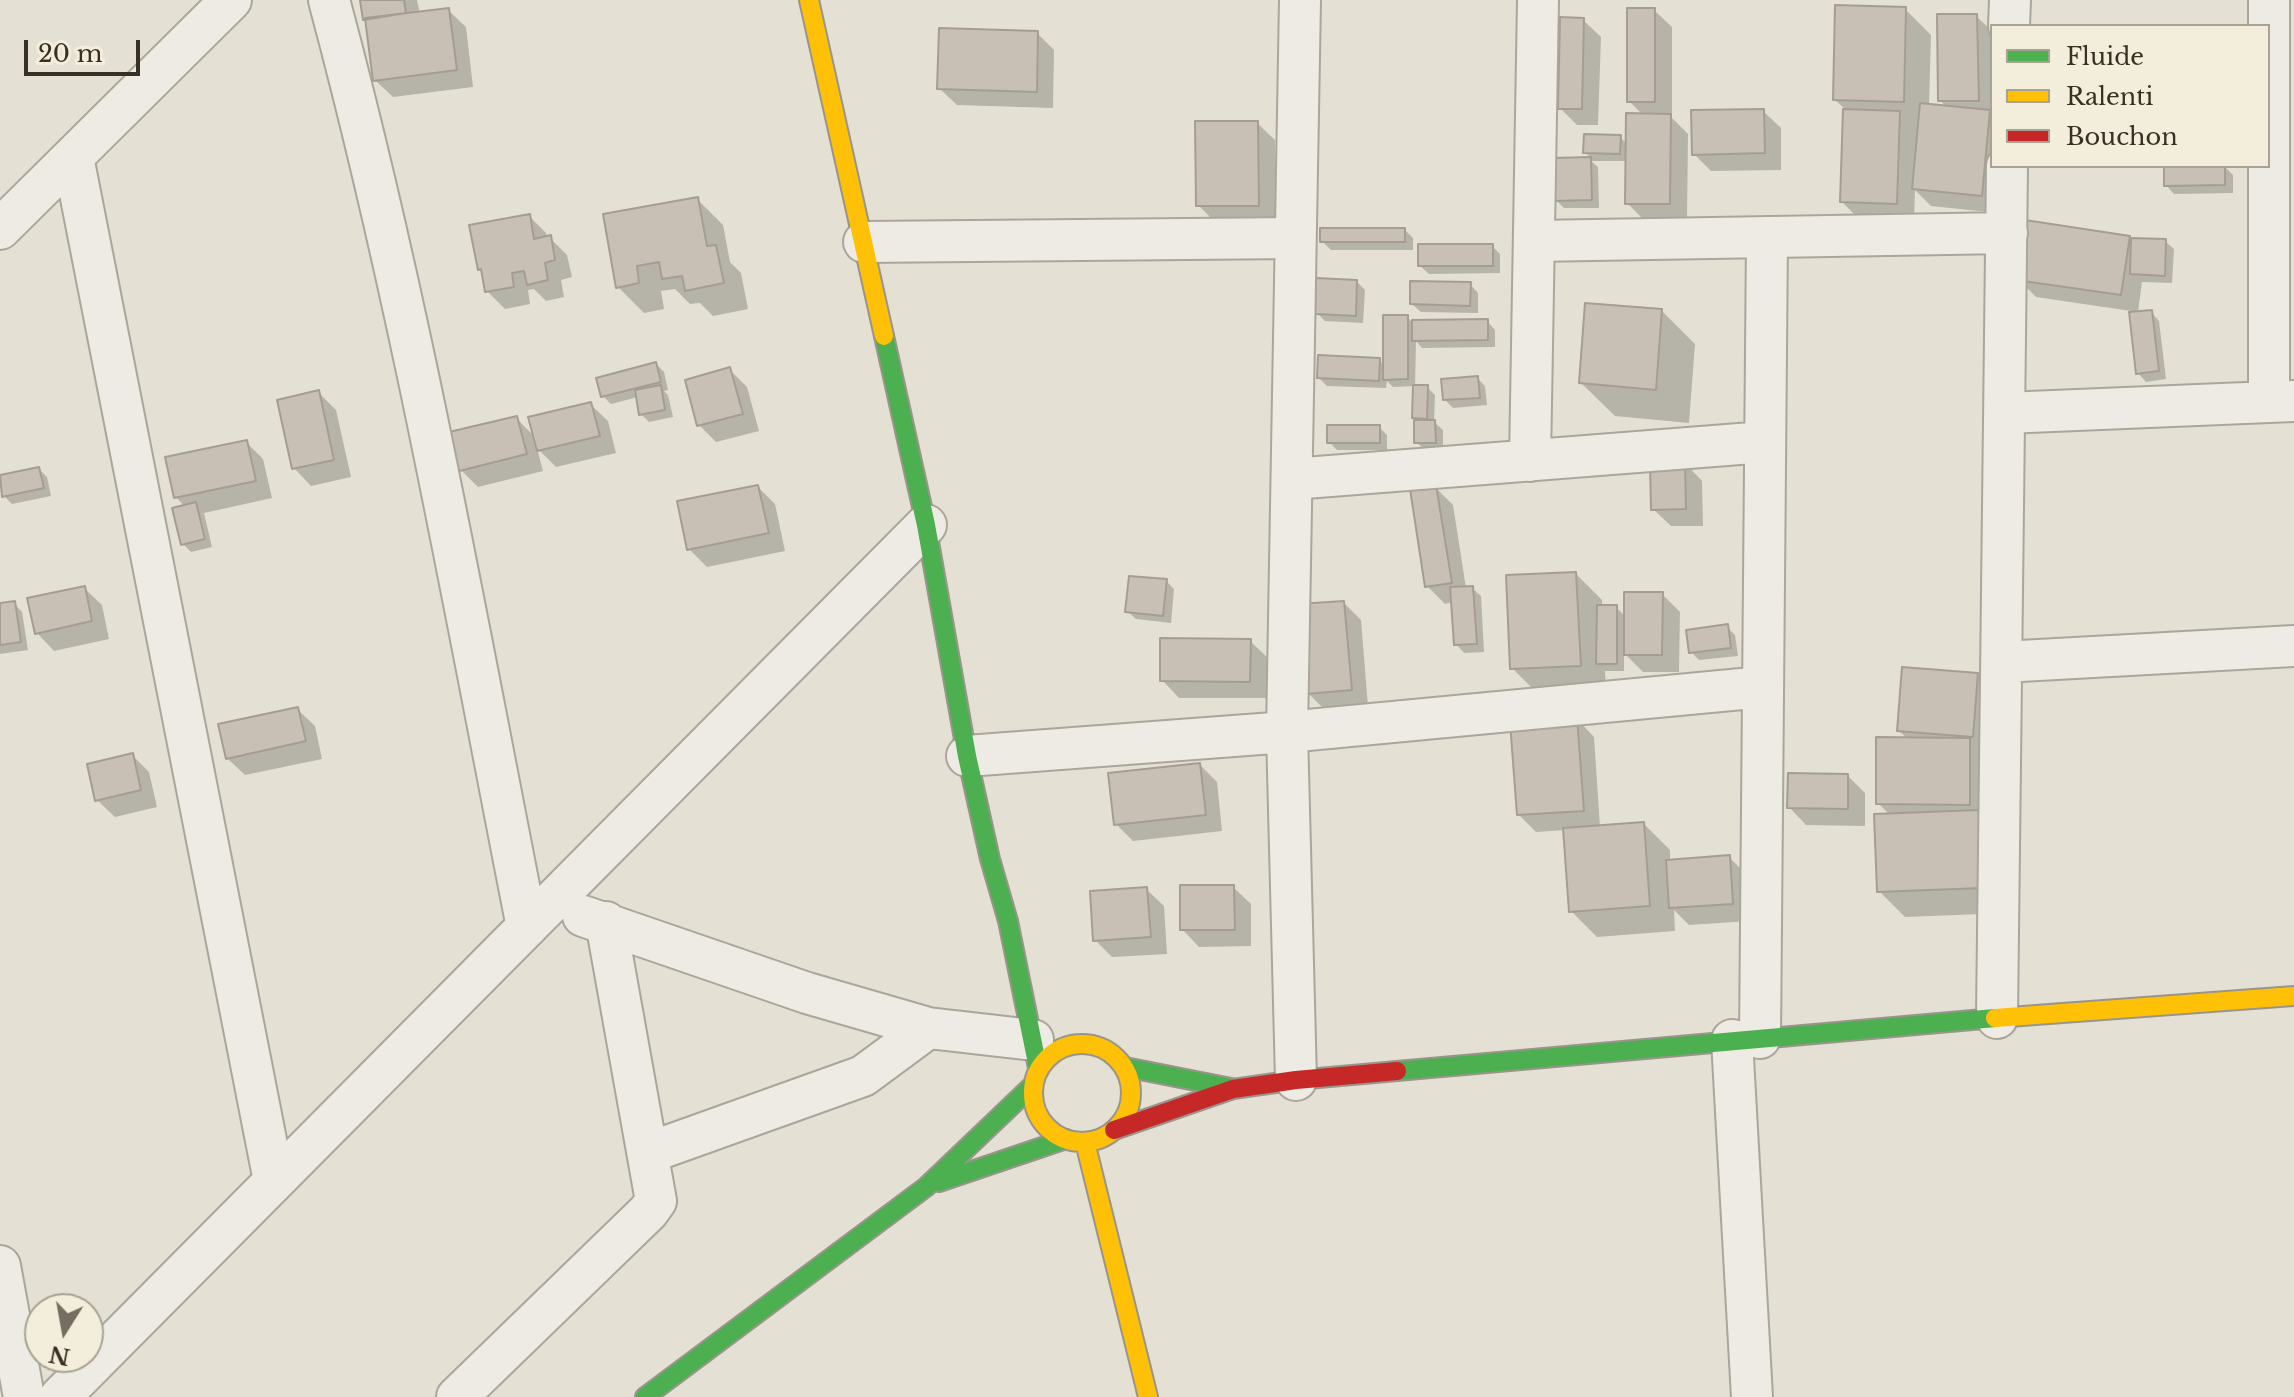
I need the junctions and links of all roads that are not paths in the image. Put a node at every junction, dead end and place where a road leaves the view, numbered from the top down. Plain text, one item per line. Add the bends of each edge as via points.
1 (231, 0) edge
2 (329, 0) edge
3 (809, 0) edge
4 (1300, 0) edge
5 (1538, 0) edge
6 (2010, 0) edge
7 (2269, 0) edge
8 (2009, 24) edge
9 (2270, 24) edge
10 (2270, 33) edge
11 (73, 157) junction
12 (2007, 168) edge
13 (0, 229) edge
14 (2007, 233) junction
15 (1767, 237) junction
16 (1295, 238) junction
17 (1534, 241) junction
18 (864, 242) junction
19 (2281, 401) edge
20 (2005, 413) junction
21 (1765, 442) junction
22 (1530, 461) junction
23 (1292, 479) junction
24 (926, 525) junction
25 (2294, 646) edge
26 (2002, 662) junction
27 (1763, 687) junction
28 (1287, 732) junction
29 (967, 756) junction
30 (537, 917) junction
31 (1008, 921) junction
32 (606, 922) junction
33 (1039, 981) dead end
34 (2294, 996) edge
35 (1997, 1018) junction
36 (928, 1028) junction
37 (1746, 1039) junction
38 (1035, 1064) junction
39 (1125, 1067) junction
40 (1296, 1080) junction
41 (1233, 1089) junction
42 (1114, 1130) junction
43 (1066, 1139) junction
44 (1085, 1142) junction
45 (648, 1153) junction
46 (274, 1181) junction
47 (926, 1187) junction
48 (0, 1266) edge
49 (24, 1397) edge
50 (60, 1397) edge
51 (457, 1397) edge
52 (645, 1397) edge
53 (1148, 1397) edge
54 (1752, 1397) edge

1 - 11 street
2 - 30 street via 361,119
3 - 18 main road
4 - 16 street
5 - 17 street
6 - 8 street
7 - 9 street
10 - 19 street
11 - 13 street
11 - 46 street
12 - 14 street
14 - 15 street
14 - 20 street
15 - 17 street
15 - 21 street
16 - 18 street
16 - 23 street
17 - 22 street
18 - 24 main road
19 - 20 street
20 - 26 street
21 - 22 street
21 - 27 street
22 - 23 street
23 - 28 street
24 - 29 main road
24 - 30 street
25 - 26 street
26 - 35 street
27 - 28 street
27 - 37 street
28 - 29 street
28 - 40 street
29 - 31 main road
30 - 32 street
30 - 46 street
31 - 33 main road
31 - 38 main road
32 - 36 street via 807,993
32 - 45 street
34 - 35 main road
35 - 37 main road
36 - 38 street
36 - 45 street via 863,1076
37 - 40 main road
37 - 54 street
38 - 39 main road via 1077,1037 1113,1054
38 - 43 main road via 1033,1102 1050,1131
38 - 47 main road
39 - 41 main road
39 - 42 main road via 1131,1100
40 - 41 main road
41 - 42 main road
42 - 44 main road
43 - 44 main road
43 - 47 main road
44 - 53 main road
45 - 51 street via 656,1201 648,1212
46 - 50 street
47 - 52 main road
48 - 49 street

